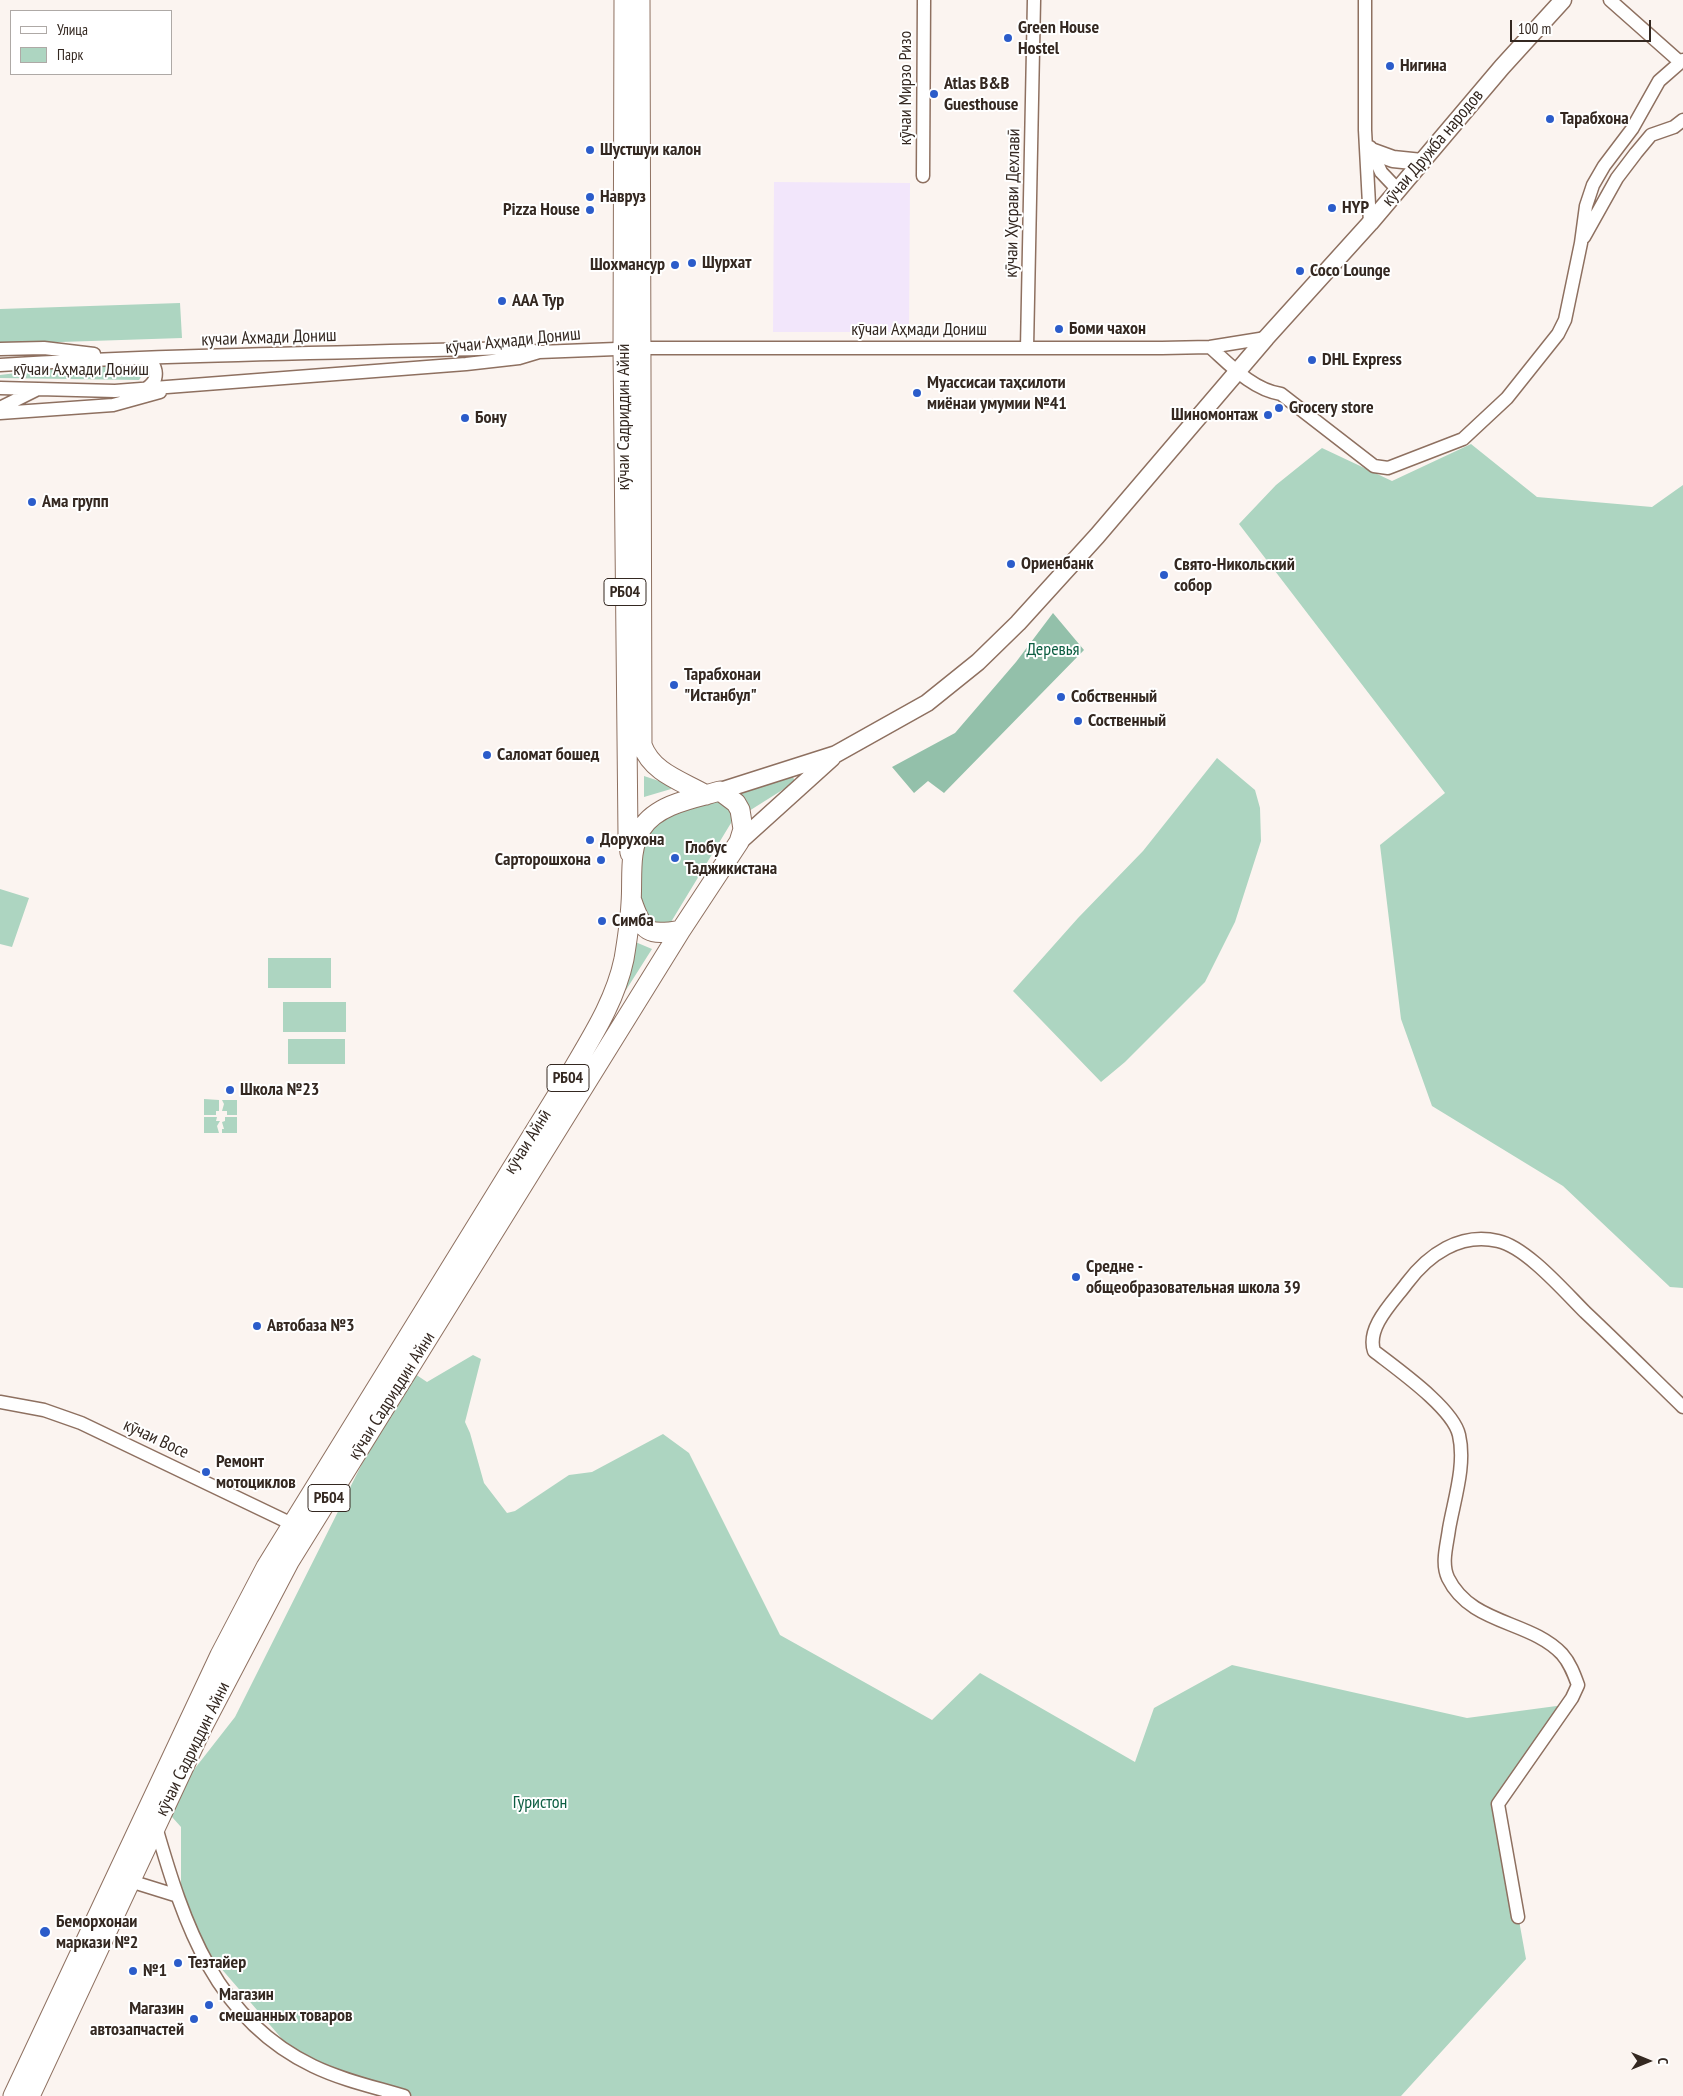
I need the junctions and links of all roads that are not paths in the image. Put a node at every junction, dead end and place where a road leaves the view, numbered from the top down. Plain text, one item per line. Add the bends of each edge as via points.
1 (624, 0) edge
2 (640, 0) edge
3 (924, 0) edge
4 (1034, 0) edge
5 (1365, 0) edge
6 (1563, 0) edge
7 (1610, 0) edge
8 (1682, 61) edge
9 (1683, 120) edge
10 (1365, 130) junction
11 (1371, 151) junction
12 (1422, 162) junction
13 (923, 176) dead end
14 (1398, 190) junction
15 (1370, 223) junction
16 (1581, 244) junction
17 (1266, 338) junction
18 (1210, 347) junction
19 (632, 348) junction
20 (1027, 348) junction
21 (0, 349) edge
22 (539, 352) junction
23 (119, 357) junction
24 (144, 358) junction
25 (0, 364) edge
26 (1238, 372) junction
27 (175, 386) junction
28 (0, 388) edge
29 (39, 389) junction
30 (145, 389) junction
31 (0, 408) edge
32 (0, 413) edge
33 (836, 754) junction
34 (713, 793) junction
35 (739, 842) junction
36 (632, 866) junction
37 (632, 902) junction
38 (681, 930) junction
39 (468, 1241) joint
40 (0, 1402) edge
41 (1683, 1407) edge
42 (292, 1524) junction
43 (156, 1827) junction
44 (130, 1882) junction
45 (176, 1895) junction
46 (1518, 1917) dead end
47 (13, 2096) edge
48 (30, 2096) edge
49 (404, 2096) edge

1 - 19 highway, кӯчаи Садриддин Айнӣ / РБ04
2 - 19 highway, кӯчаи Садриддин Айнӣ / РБ04
3 - 13 street, кӯчаи Мирзо Ризо
4 - 20 street, кӯчаи Хусрави Дехлавӣ
5 - 10 street
6 - 12 main road, кӯчаи Дружба народов
7 - 8 street
8 - 16 street via 1659,81 1632,129 1593,185 1586,206
9 - 16 street via 1668,130 1651,135 1636,153 1617,178
10 - 11 street
10 - 15 street
11 - 12 main road via 1393,159
11 - 14 street via 1382,172
12 - 14 main road, кӯчаи Дружба народов
14 - 15 main road, кӯчаи Дружба народов
15 - 17 main road, кӯчаи Дружба народов
16 - 26 street via 1563,327 1507,398 1464,439 1388,468 1374,466 1281,394 1267,391
17 - 18 street, кӯчаи Аҳмади Дониш
17 - 26 main road, кӯчаи Дружба народов
18 - 20 street, кӯчаи Аҳмади Дониш
18 - 26 street
19 - 20 street, кӯчаи Аҳмади Дониш
19 - 22 street, кӯчаи Аҳмади Дониш
19 - 34 highway, кӯчаи Садриддин Айнӣ / РБ04 via 642,745 657,768
19 - 36 highway, кӯчаи Садриддин Айнӣ / РБ04 via 628,835
21 - 23 street via 68,350
22 - 24 street, кучаи Ахмади Дониш via 514,348
22 - 27 street, кӯчаи Аҳмади Дониш via 486,362
23 - 24 street, кучаи Ахмади Дониш
23 - 25 street, кучаи Ахмади Дониш
24 - 30 street via 155,366 156,373 155,380
26 - 33 main road, кӯчаи Дружба народов via 1096,536 1018,623 978,662 927,703
27 - 30 street, кӯчаи Аҳмади Дониш
27 - 32 street via 148,397 112,405
28 - 29 street, кӯчаи Аҳмади Дониш
29 - 30 street, кӯчаи Аҳмади Дониш
29 - 31 street
33 - 34 main road
33 - 35 main road
34 - 35 highway, РБ04 via 732,800 740,810 742,829
34 - 36 highway, РБ04 via 668,808 647,822 638,836
35 - 38 highway, РБ04
36 - 37 highway, РБ04
37 - 38 highway, РБ04 via 648,931 654,934
37 - 39 highway, кӯчаи Айнӣ / РБ04 via 619,982 610,1005
38 - 43 highway, кӯчаи Садриддин Айни / РБ04 via 289,1562 203,1726
39 - 42 highway, кӯчаи Садриддин Айни / РБ04
40 - 42 street, кӯчаи Восе via 38,1408 74,1420
41 - 46 street via 1542,1270 1513,1247 1499,1241 1465,1240 1432,1255 1384,1314 1372,1339 1374,1351 1446,1411 1460,1436 1458,1482 1444,1559 1447,1577 1469,1604 1553,1646 1564,1656 1578,1685 1498,1804
42 - 47 highway, кӯчаи Садриддин Айни / РБ04 via 220,1655
43 - 44 highway, кӯчаи Садриддин Айни / РБ04
43 - 45 street
44 - 45 street
44 - 48 highway, кӯчаи Садриддин Айни / РБ04
45 - 49 street via 194,1937 225,1993 256,2029 315,2067

